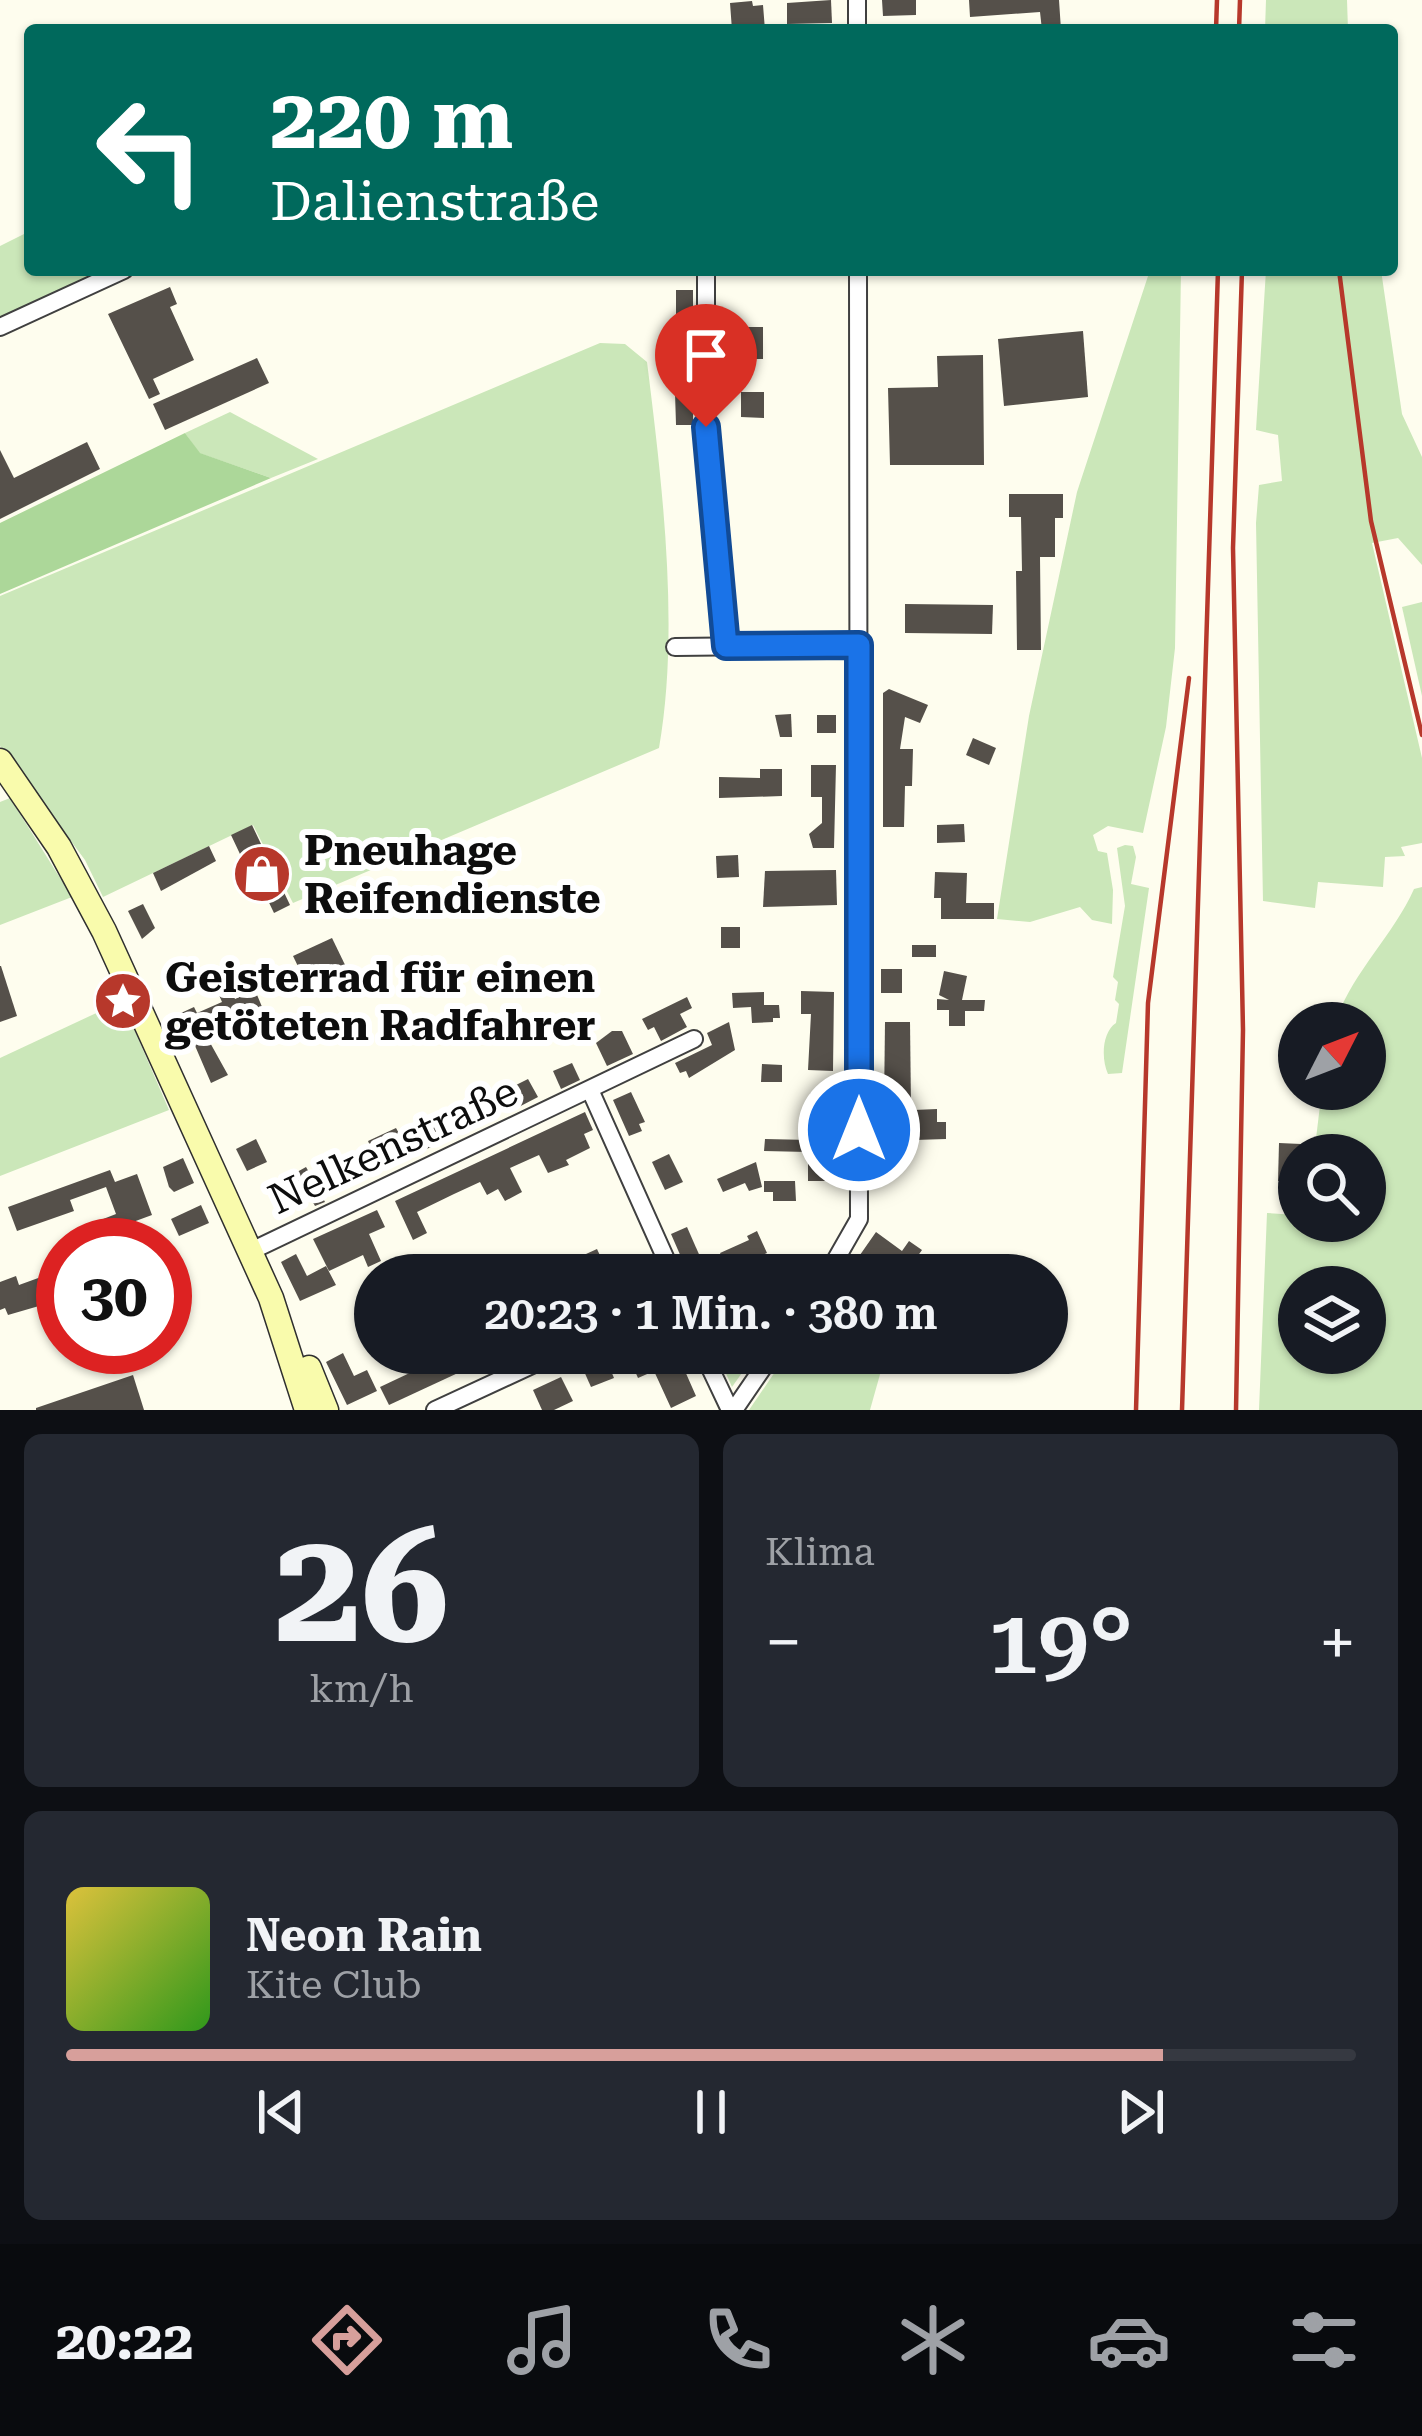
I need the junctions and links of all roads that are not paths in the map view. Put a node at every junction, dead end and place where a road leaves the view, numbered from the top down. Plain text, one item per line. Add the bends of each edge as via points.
1 (111, 276) edge
2 (706, 276) edge
3 (858, 276) edge
4 (0, 327) edge
5 (859, 645) junction
6 (726, 646) junction
7 (675, 647) dead end
8 (0, 761) edge
9 (694, 1040) dead end
10 (592, 1091) junction
11 (251, 1251) junction
12 (664, 1254) edge
13 (839, 1254) edge
14 (271, 1298) junction
15 (513, 1374) edge
16 (714, 1374) edge
17 (757, 1374) edge
18 (308, 1410) edge
19 (326, 1410) edge
20 (435, 1410) edge
21 (732, 1410) edge

1 - 4 street
2 - 6 street via 706,427
3 - 5 street
5 - 6 street
5 - 13 street via 859,1219
6 - 7 street
8 - 11 main road via 104,931
9 - 10 street, Nelkenstraße
10 - 11 street, Nelkenstraße
10 - 12 street
11 - 14 main road
14 - 18 main road
14 - 19 main road
15 - 20 street
16 - 21 street
17 - 21 street

